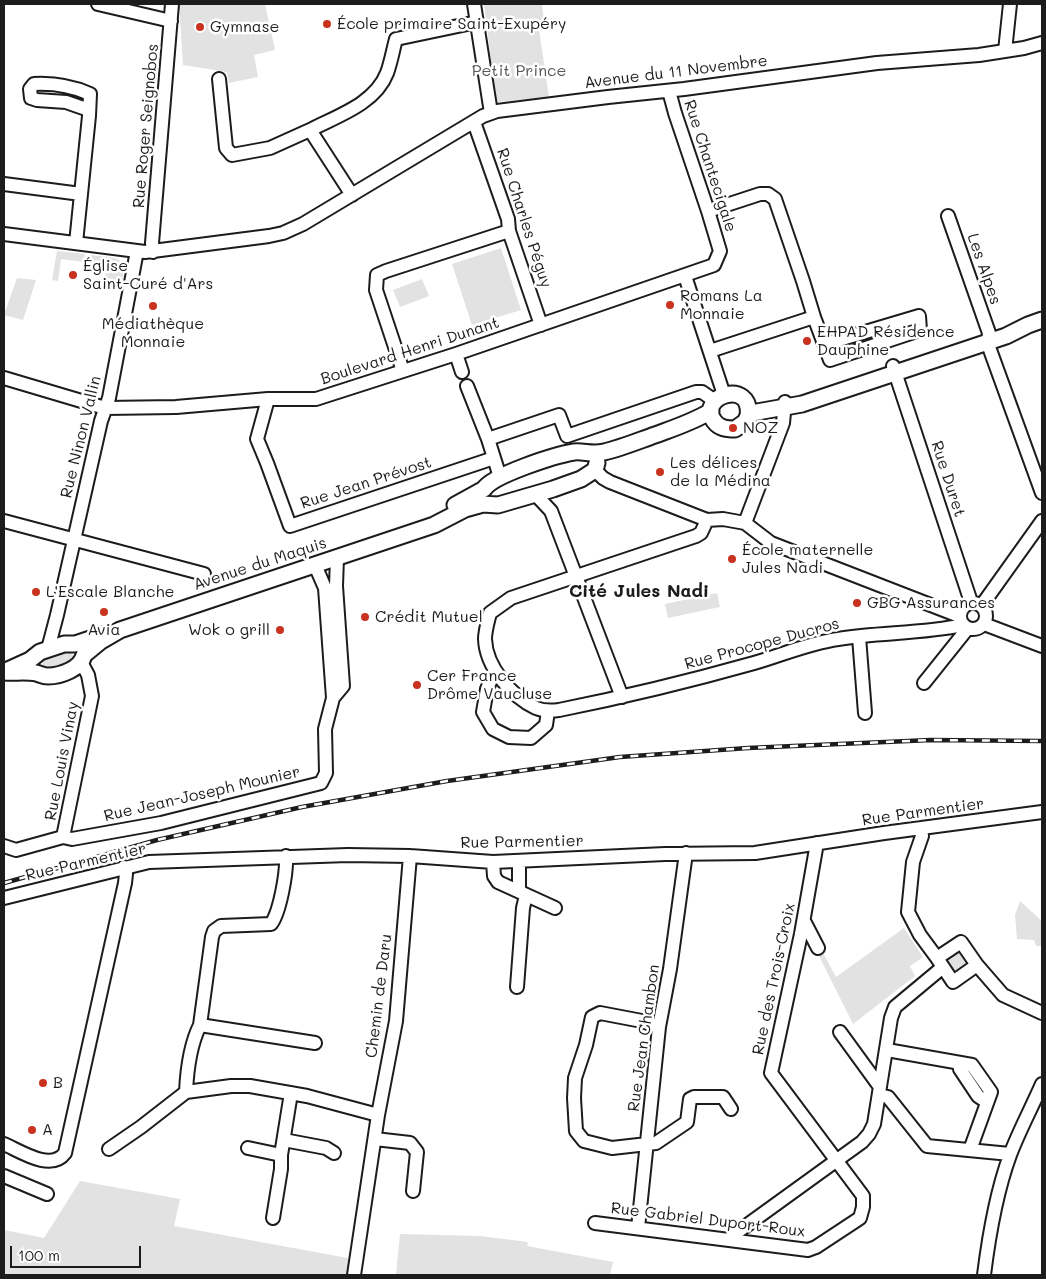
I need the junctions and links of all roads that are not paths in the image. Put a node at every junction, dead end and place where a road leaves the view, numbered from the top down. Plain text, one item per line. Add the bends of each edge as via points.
1 (98, 4) edge
2 (172, 4) edge
3 (474, 4) edge
4 (1010, 4) edge
5 (171, 21) junction
6 (477, 22) junction
7 (1042, 43) edge
8 (1006, 51) junction
9 (218, 79) dead end
10 (669, 91) junction
11 (89, 110) dead end
12 (491, 113) junction
13 (474, 122) junction
14 (310, 130) junction
15 (4, 184) edge
16 (81, 194) junction
17 (352, 195) junction
18 (708, 211) junction
19 (948, 216) dead end
20 (509, 231) junction
21 (4, 234) edge
22 (76, 243) junction
23 (136, 251) junction
24 (720, 251) joint
25 (152, 252) junction
26 (685, 276) junction
27 (814, 317) junction
28 (1042, 320) edge
29 (541, 325) junction
30 (988, 338) junction
31 (825, 344) junction
32 (710, 351) junction
33 (456, 354) junction
34 (894, 370) junction
35 (404, 371) junction
36 (462, 372) dead end
37 (4, 378) edge
38 (467, 386) dead end
39 (268, 399) junction
40 (785, 405) junction
41 (105, 408) junction
42 (716, 408) junction
43 (747, 409) junction
44 (488, 439) junction
45 (494, 458) junction
46 (596, 466) junction
47 (500, 477) junction
48 (484, 489) junction
49 (553, 489) junction
50 (1042, 493) edge
51 (535, 494) junction
52 (491, 504) junction
53 (551, 511) junction
54 (707, 520) junction
55 (4, 521) edge
56 (1042, 521) edge
57 (745, 523) junction
58 (412, 532) junction
59 (74, 538) junction
60 (337, 557) junction
61 (316, 565) junction
62 (204, 574) dead end
63 (576, 577) junction
64 (330, 587) junction
65 (928, 603) junction
66 (943, 610) junction
67 (967, 614) junction
68 (984, 624) junction
69 (53, 629) junction
70 (941, 630) junction
71 (859, 637) junction
72 (1042, 646) edge
73 (48, 649) junction
74 (76, 651) junction
75 (35, 666) junction
76 (495, 670) junction
77 (4, 672) edge
78 (924, 683) dead end
79 (622, 697) junction
80 (548, 711) junction
81 (866, 713) dead end
82 (1042, 812) edge
83 (921, 828) junction
84 (63, 837) junction
85 (816, 843) junction
86 (4, 846) edge
87 (686, 853) junction
88 (286, 856) junction
89 (410, 856) junction
90 (519, 861) junction
91 (493, 862) junction
92 (124, 867) junction
93 (522, 893) junction
94 (4, 898) edge
95 (555, 908) dead end
96 (804, 921) junction
97 (818, 948) dead end
98 (940, 963) junction
99 (977, 965) junction
100 (517, 986) dead end
101 (1042, 1013) edge
102 (200, 1025) junction
103 (659, 1027) junction
104 (840, 1032) dead end
105 (315, 1043) dead end
106 (887, 1050) junction
107 (1042, 1084) edge
108 (880, 1091) junction
109 (186, 1092) junction
110 (292, 1093) junction
111 (731, 1109) dead end
112 (378, 1115) junction
113 (375, 1139) junction
114 (284, 1140) junction
115 (4, 1144) edge
116 (648, 1144) junction
117 (248, 1148) dead end
118 (109, 1149) dead end
119 (970, 1150) junction
120 (334, 1152) dead end
121 (1010, 1154) junction
122 (281, 1155) junction
123 (837, 1160) junction
124 (4, 1176) edge
125 (413, 1190) dead end
126 (47, 1194) dead end
127 (273, 1218) dead end
128 (595, 1223) dead end
129 (638, 1228) junction
130 (731, 1240) junction
131 (354, 1275) edge
132 (984, 1275) edge

1 - 5 street
2 - 5 street, Rue Roger Seignobos
3 - 6 street
4 - 8 street
5 - 25 street, Rue Roger Seignobos
6 - 12 street
6 - 14 street via 396,39 386,74 367,100
7 - 8 street, Avenue du 11 Novembre
8 - 10 street, Avenue du 11 Novembre via 868,64
9 - 14 street via 226,148 232,155 270,148
10 - 12 street, Avenue du 11 Novembre
10 - 18 street, Rue Chantecigale
11 - 16 street
12 - 13 street, Avenue du 11 Novembre
13 - 17 street, Avenue du 11 Novembre
13 - 20 street, Rue Charles Péguy via 508,218
14 - 17 street
15 - 16 street
16 - 22 street
17 - 25 street, Avenue du 11 Novembre via 283,233
18 - 24 street, Rue Chantecigale
18 - 27 street via 760,194 768,194 775,199
19 - 30 street, Les Alpes
20 - 29 street, Rue Charles Péguy
20 - 35 street via 377,275 376,290
21 - 22 street, Avenue du 11 Novembre
22 - 23 street, Avenue du 11 Novembre
23 - 25 street, Avenue du 11 Novembre
23 - 41 street, Rue Ninon Vallin
24 - 26 street, Boulevard Henri Dunant via 714,265
26 - 29 street, Boulevard Henri Dunant
26 - 32 street
27 - 31 street
27 - 32 street
28 - 30 main road via 1004,328
29 - 33 street, Boulevard Henri Dunant
30 - 34 main road
30 - 50 street, Les Alpes
31 - 31 street via 918,316 920,330 830,360
32 - 42 street
33 - 35 street, Boulevard Henri Dunant
33 - 36 street
34 - 40 main road
34 - 67 street, Rue Duret
35 - 39 street, Boulevard Henri Dunant via 321,398
37 - 41 street, Boulevard Henri Dunant
38 - 44 street
39 - 41 street, Boulevard Henri Dunant via 176,407
39 - 45 street, Rue Jean Prévost via 257,439 290,526
40 - 43 main road
40 - 57 street via 783,423
41 - 59 street, Rue Ninon Vallin
42 - 43 main road via 737,395
42 - 43 main road, Avenue du Maquis via 722,428 735,429 745,422
42 - 44 street via 702,392 696,392 567,436 559,415
42 - 46 main road, Avenue du Maquis via 703,425
44 - 45 street
45 - 47 street
46 - 47 main road, Avenue du Maquis via 576,452
46 - 49 main road, Avenue du Maquis via 581,479
46 - 54 street via 610,482
47 - 48 main road, Avenue du Maquis
48 - 52 main road
48 - 58 main road, Avenue du Maquis
49 - 51 main road, Avenue du Maquis
49 - 53 street
51 - 52 main road, Avenue du Maquis via 498,506
51 - 53 street
52 - 58 main road, Avenue du Maquis via 465,509
53 - 63 street
54 - 57 street
54 - 63 street via 702,533 696,536
55 - 59 street
56 - 67 street
57 - 65 street via 771,543
58 - 60 main road, Avenue du Maquis
59 - 62 street
59 - 69 street, Rue Ninon Vallin
60 - 61 main road, Avenue du Maquis
60 - 64 street, Rue Jean-Joseph Mounier
61 - 64 street, Rue Jean-Joseph Mounier
61 - 74 main road, Avenue du Maquis via 120,630
63 - 76 street via 511,598 490,612 485,638 489,661
63 - 79 street
64 - 84 street, Rue Jean-Joseph Mounier via 333,698 325,729 326,773 321,783 161,823 72,839
65 - 66 street
65 - 67 street
66 - 67 street
66 - 70 street via 946,619
67 - 68 street, Rue Procope Ducros via 976,629
67 - 68 street, Rue Duret via 986,612
67 - 70 street, Rue Procope Ducros
67 - 78 street
68 - 72 street
69 - 73 street, Rue Ninon Vallin
69 - 74 street via 55,635
70 - 71 street, Rue Procope Ducros
71 - 79 street, Rue Procope Ducros via 788,651
71 - 81 street
73 - 74 main road, Avenue du Maquis
73 - 75 main road, Avenue du Maquis via 40,652
74 - 75 main road, Avenue du Maquis via 74,668 49,676
74 - 84 street, Rue Louis Vinay via 88,675 92,696
75 - 77 main road, Avenue du Maquis
76 - 80 street via 514,693 536,708
76 - 80 street via 483,712 492,729 509,737 531,738 546,725
79 - 80 street, Rue Procope Ducros
82 - 83 street, Rue Parmentier
83 - 85 street, Rue Parmentier
83 - 98 street via 922,836 913,862 908,912
84 - 86 street, Rue Louis Vinay via 16,850
85 - 87 street, Rue Parmentier via 756,852
85 - 96 street, Rue des Trois-Croix
87 - 90 street, Rue Parmentier
87 - 103 street, Rue Jean Chambon
88 - 89 street, Rue Parmentier
88 - 92 street, Rue Parmentier via 149,862
88 - 102 street via 281,900 271,924 221,926 214,931
89 - 91 street, Rue Parmentier
89 - 112 street, Chemin de Daru via 396,1021
90 - 91 street, Rue Parmentier
90 - 93 street
91 - 93 street via 498,882
92 - 94 street, Rue Parmentier
92 - 115 street via 125,883 63,1156 48,1162
93 - 95 street
93 - 100 street
96 - 97 street
96 - 123 street, Rue des Trois-Croix via 771,1073
98 - 99 street via 953,982
98 - 99 street via 961,942
98 - 106 street via 895,1007
99 - 101 street via 1003,995
102 - 105 street
102 - 109 street via 194,1036
103 - 116 street, Rue Jean Chambon
103 - 116 street via 600,1013 592,1017 575,1078 576,1131 584,1141 612,1148
104 - 108 street
106 - 108 street
106 - 119 street via 972,1065 991,1092
107 - 121 street
108 - 119 street via 927,1146
108 - 123 street via 869,1134
109 - 110 street via 250,1086
109 - 118 street
110 - 112 street
110 - 114 street
111 - 116 street via 723,1097 694,1097 690,1099 687,1122 656,1143
112 - 113 street, Chemin de Daru
113 - 125 street via 410,1143 417,1152
113 - 131 street, Chemin de Daru
114 - 120 street
114 - 122 street
116 - 129 street, Rue Jean Chambon
117 - 122 street
119 - 121 street
121 - 132 street via 997,1198
122 - 127 street
123 - 130 street via 732,1236
123 - 130 street, Rue Gabriel Duport-Roux via 863,1196 860,1218 808,1250
124 - 126 street
128 - 129 street, Rue Gabriel Duport-Roux
129 - 130 street, Rue Gabriel Duport-Roux

